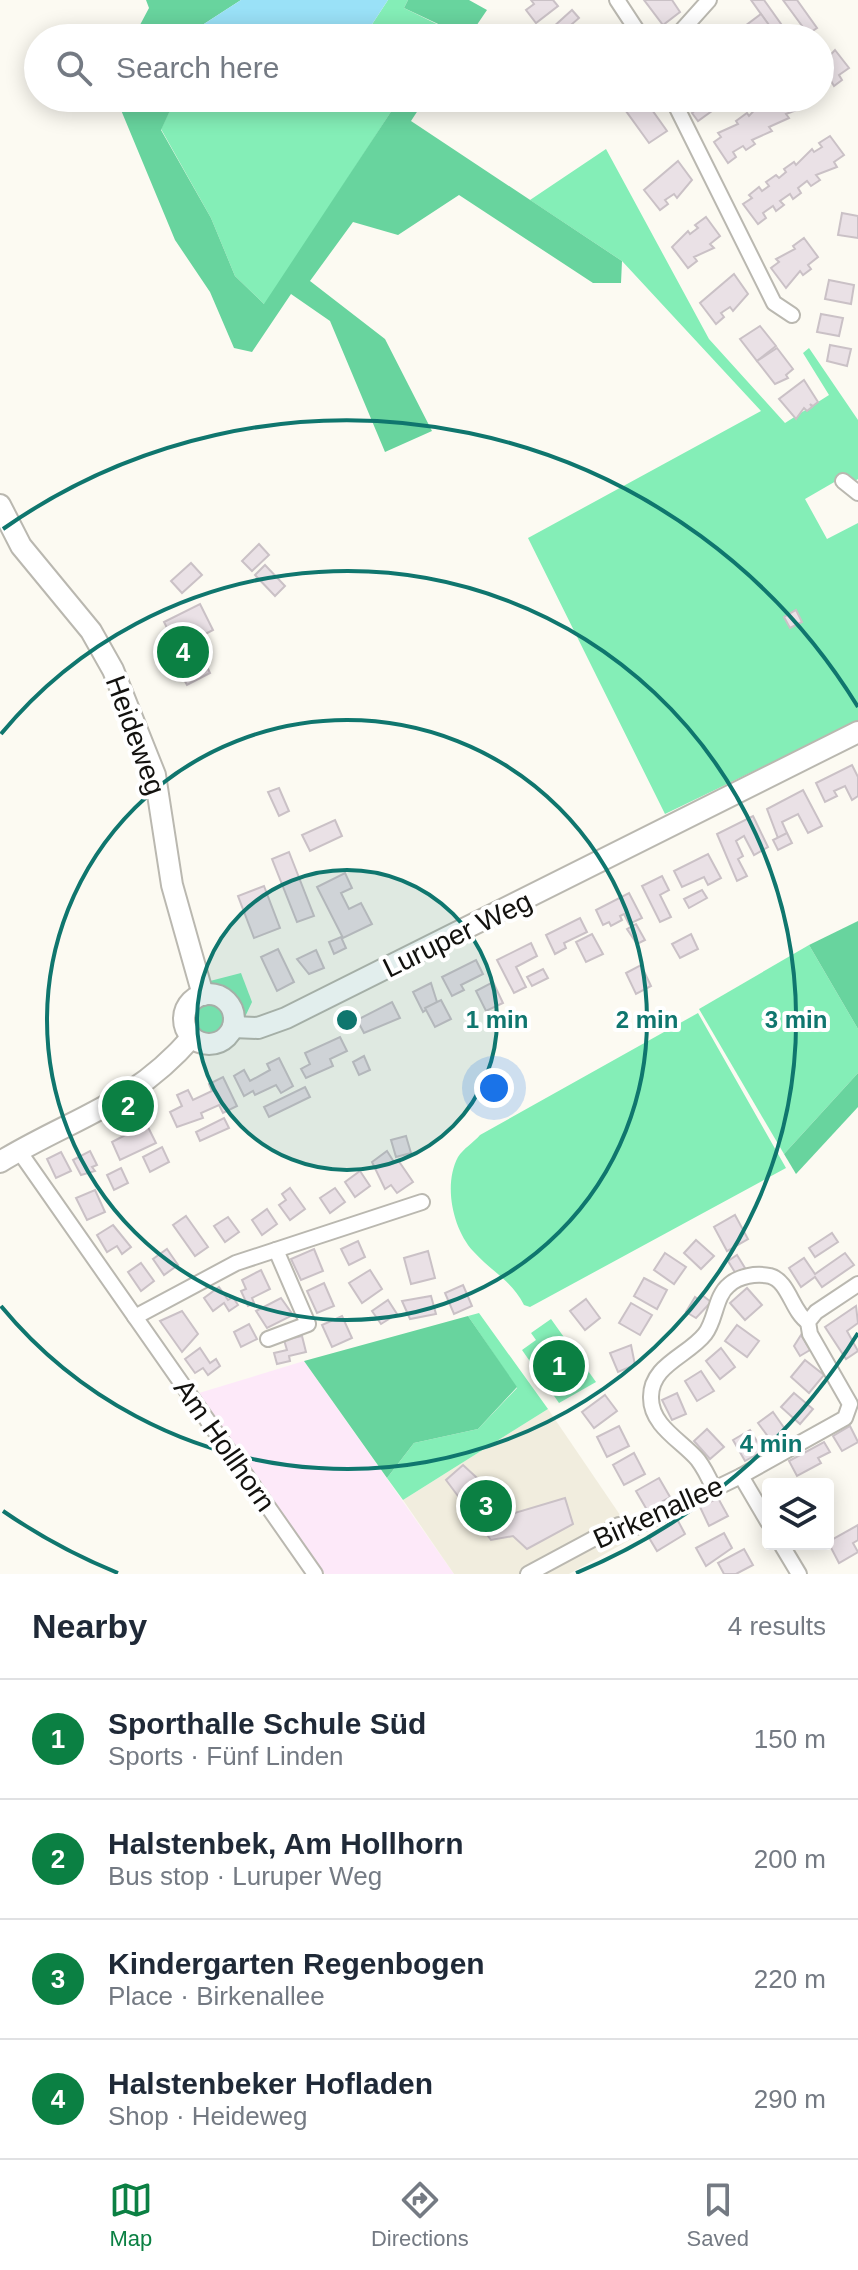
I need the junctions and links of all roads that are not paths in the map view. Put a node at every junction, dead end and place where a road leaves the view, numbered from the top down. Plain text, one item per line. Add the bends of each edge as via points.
1 (617, 0) edge
2 (709, 0) edge
3 (633, 24) edge
4 (688, 24) edge
5 (679, 112) edge
6 (792, 315) dead end
7 (843, 481) dead end
8 (858, 493) edge
9 (0, 505) edge
10 (858, 732) edge
11 (203, 995) junction
12 (233, 1027) junction
13 (192, 1037) junction
14 (19, 1151) junction
15 (0, 1162) edge
16 (422, 1202) dead end
17 (276, 1250) junction
18 (858, 1284) edge
19 (135, 1317) junction
20 (808, 1322) junction
21 (268, 1339) dead end
22 (741, 1476) junction
23 (713, 1487) junction
24 (762, 1512) edge
25 (785, 1550) edge
26 (315, 1574) edge
27 (528, 1574) edge
28 (799, 1574) edge

1 - 3 street
2 - 4 street
5 - 6 street via 774,303
7 - 8 street
9 - 11 street, Heideweg via 21,546 103,649 134,723 155,775 172,885
10 - 12 street, Luruper Weg via 286,1018 258,1028
11 - 12 street via 227,1003
11 - 13 street via 185,1012
12 - 13 street via 213,1044
13 - 14 street via 134,1092
14 - 15 street
14 - 19 street, Am Hollhorn
16 - 17 street
17 - 19 street via 203,1278
17 - 21 street via 308,1324
18 - 20 street
19 - 26 street, Am Hollhorn
20 - 22 street via 850,1404 845,1418
20 - 23 street via 772,1276 741,1278 724,1289 706,1333 660,1372 650,1399 655,1414 699,1462
22 - 23 street, Birkenallee
22 - 24 street, Birkenallee
23 - 27 street, Birkenallee via 636,1527 619,1525
25 - 28 street

